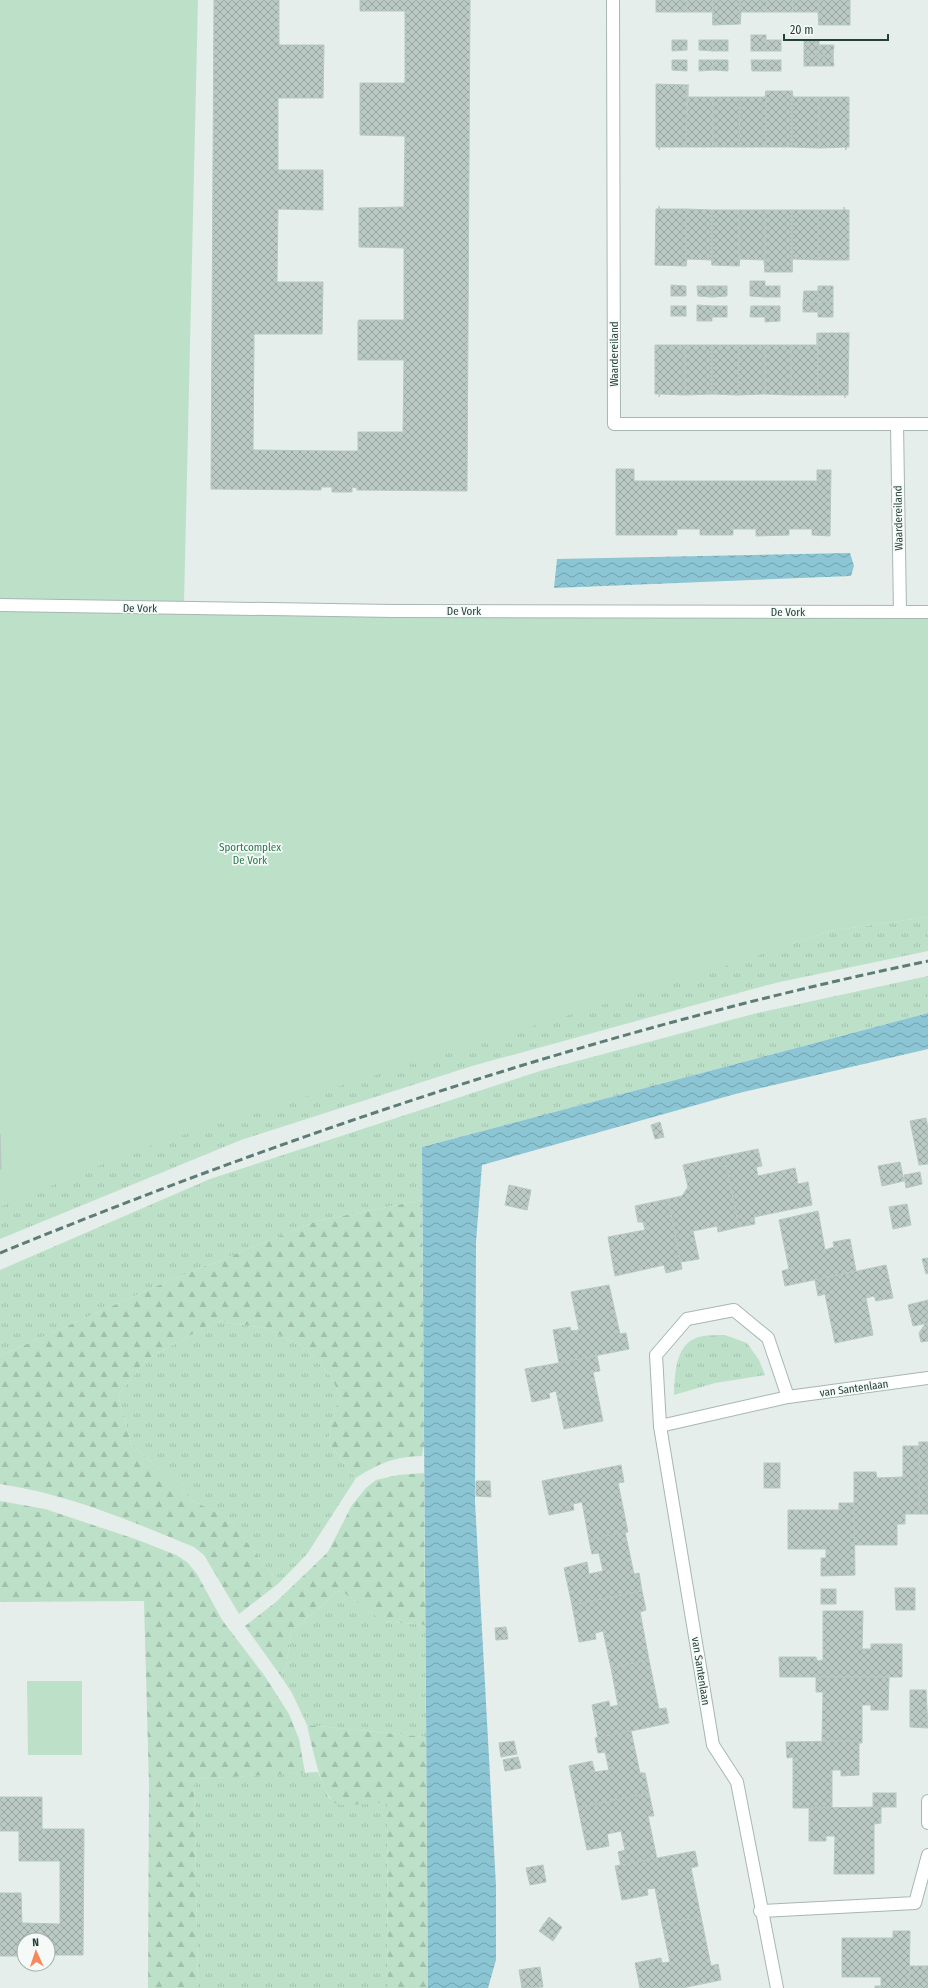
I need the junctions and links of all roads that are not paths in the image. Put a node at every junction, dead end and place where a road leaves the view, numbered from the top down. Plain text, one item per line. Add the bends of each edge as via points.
1 (613, 0) edge
2 (897, 424) junction
3 (928, 424) edge
4 (0, 605) edge
5 (900, 612) junction
6 (928, 612) edge
7 (928, 1378) edge
8 (788, 1397) junction
9 (660, 1426) junction
10 (928, 1801) edge
11 (928, 1823) edge
12 (928, 1855) edge
13 (760, 1911) junction
14 (777, 1988) edge

1 - 2 street, Waardereiland via 614,424
2 - 3 street, Waardereiland
2 - 5 street, Waardereiland
4 - 5 street, De Vork via 402,611
5 - 6 street, De Vork
7 - 8 street, van Santenlaan
8 - 9 street
8 - 9 street, van Santenlaan via 768,1338 734,1310 687,1319 656,1355
9 - 13 street, van Santenlaan via 714,1745 736,1782
10 - 11 street
12 - 13 street via 915,1903
13 - 14 street, van Santenlaan

